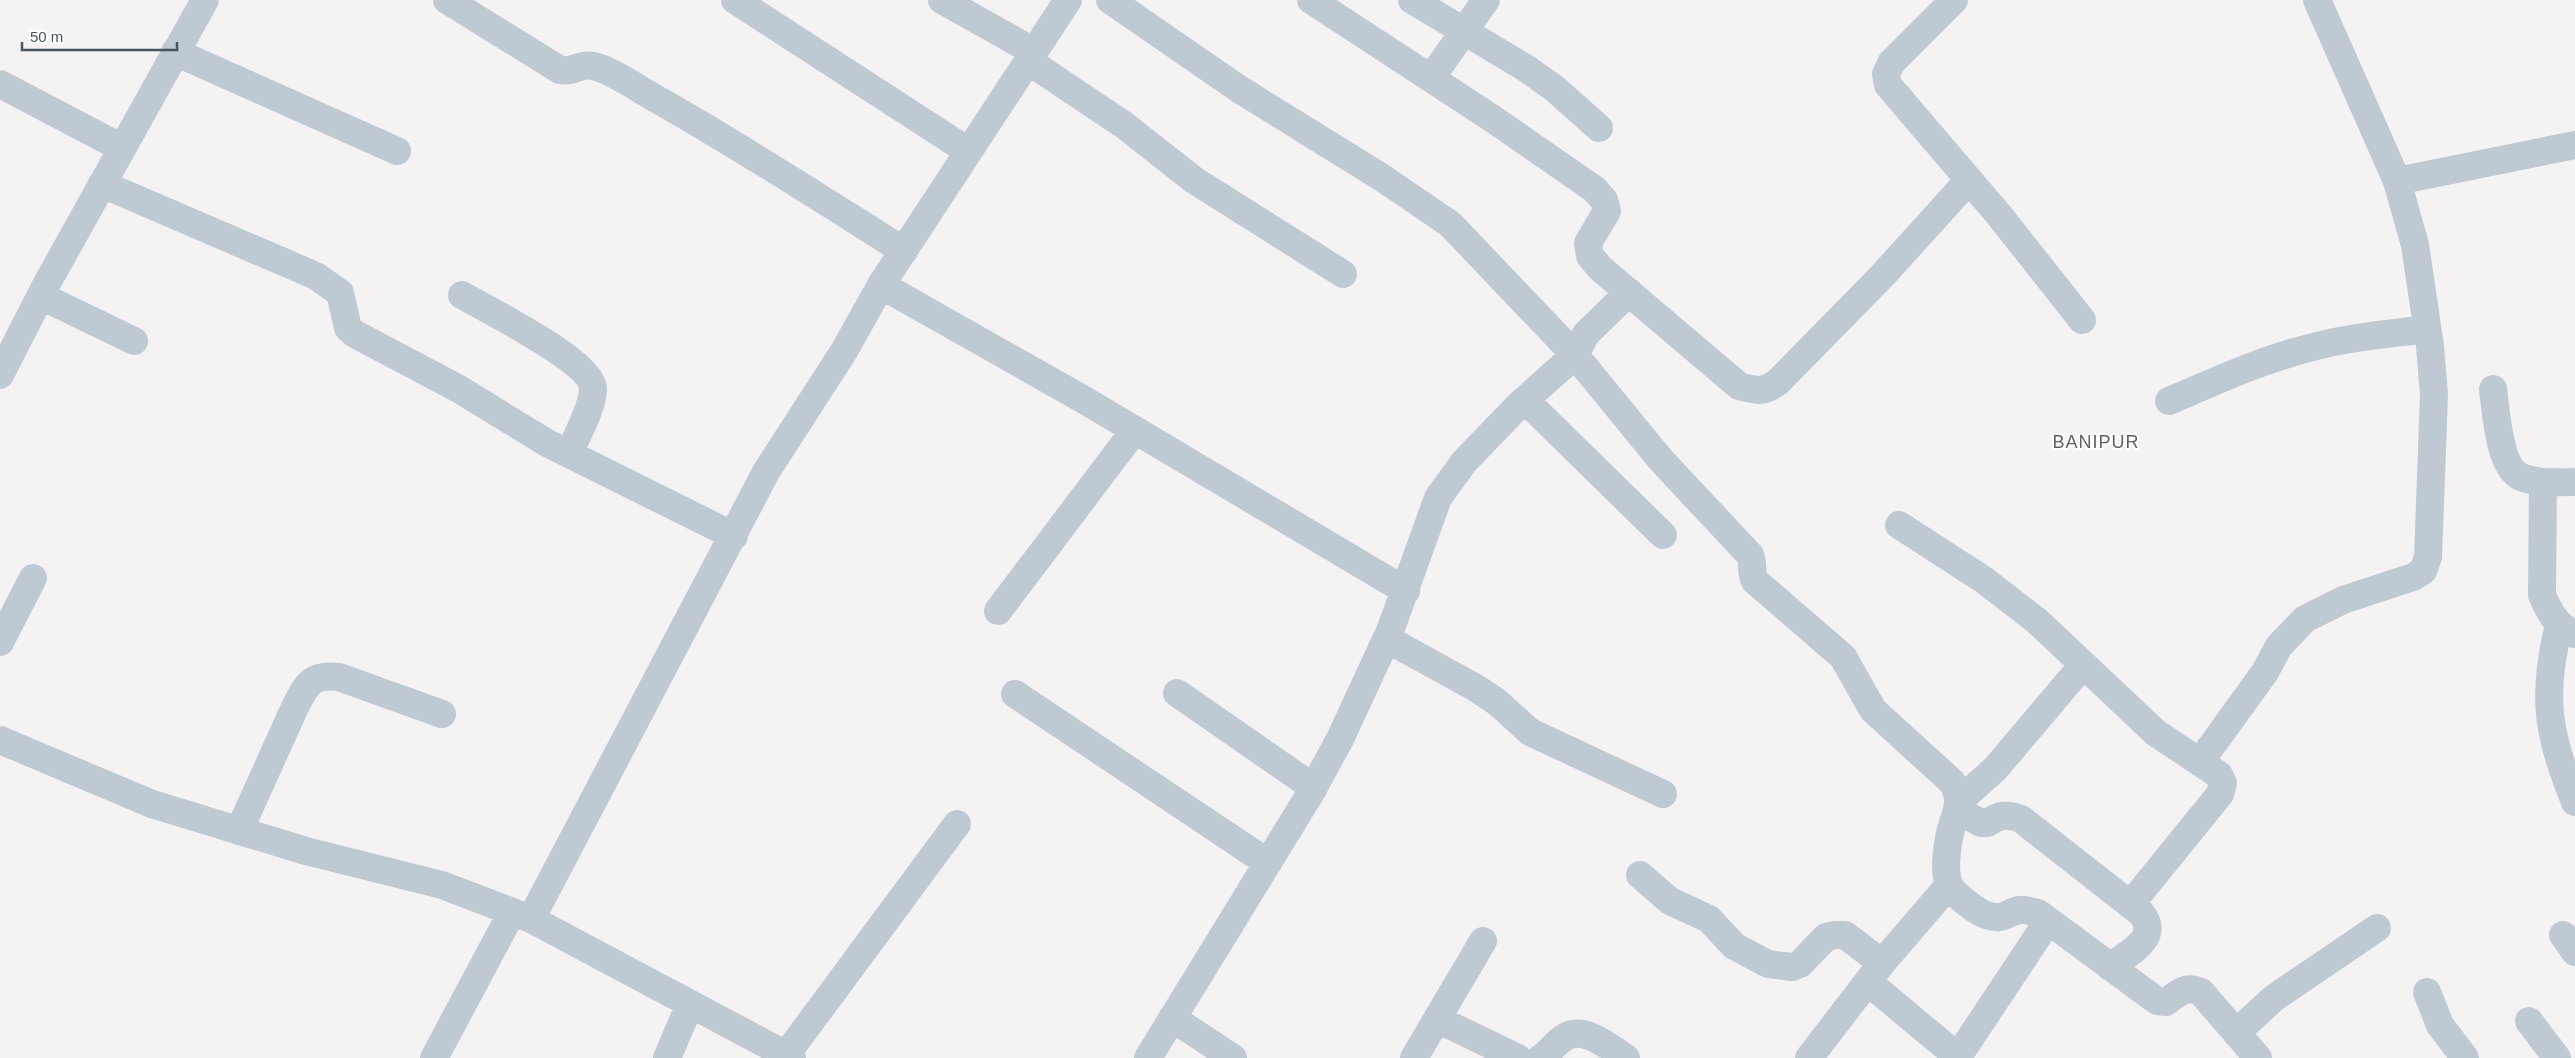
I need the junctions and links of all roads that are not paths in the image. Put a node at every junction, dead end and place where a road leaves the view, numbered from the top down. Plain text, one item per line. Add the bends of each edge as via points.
1 (205, 0) edge
2 (446, 0) edge
3 (735, 0) edge
4 (942, 0) edge
5 (1068, 0) edge
6 (1110, 0) edge
7 (1311, 0) edge
8 (1412, 0) edge
9 (1486, 0) edge
10 (2317, 0) edge
11 (1938, 5) edge
12 (1464, 30) junction
13 (175, 52) junction
14 (1030, 56) junction
15 (1431, 78) junction
16 (0, 84) edge
17 (1599, 128) dead end
18 (2575, 145) edge
19 (122, 148) junction
20 (397, 151) dead end
21 (968, 151) junction
22 (1969, 180) junction
23 (2397, 182) junction
24 (102, 184) junction
25 (904, 250) junction
26 (1343, 274) dead end
27 (881, 285) junction
28 (1629, 292) junction
29 (462, 295) dead end
30 (41, 296) junction
31 (2082, 320) dead end
32 (2427, 329) junction
33 (134, 341) dead end
34 (1575, 355) junction
35 (0, 375) edge
36 (2492, 388) dead end
37 (1525, 400) junction
38 (2169, 402) dead end
39 (1134, 431) junction
40 (569, 454) junction
41 (2543, 482) junction
42 (2575, 482) edge
43 (1899, 525) dead end
44 (1663, 535) dead end
45 (734, 536) junction
46 (34, 578) dead end
47 (1406, 591) junction
48 (998, 611) dead end
49 (2567, 629) edge
50 (1387, 639) junction
51 (0, 642) edge
52 (2084, 665) junction
53 (1178, 693) dead end
54 (1015, 694) dead end
55 (442, 714) dead end
56 (0, 740) edge
57 (2200, 762) junction
58 (1314, 788) junction
59 (1663, 794) dead end
60 (2575, 802) edge
61 (1959, 805) junction
62 (957, 824) dead end
63 (239, 831) junction
64 (1268, 863) junction
65 (1640, 876) dead end
66 (1949, 885) junction
67 (2130, 905) junction
68 (521, 916) junction
69 (2048, 921) junction
70 (2377, 928) dead end
71 (1482, 941) dead end
72 (2110, 967) junction
73 (1875, 973) junction
74 (2427, 992) dead end
75 (690, 1004) junction
76 (1172, 1018) junction
77 (1437, 1019) junction
78 (2529, 1022) dead end
79 (2236, 1033) junction
80 (789, 1056) edge
81 (1957, 1057) edge
82 (434, 1058) edge
83 (667, 1058) edge
84 (1148, 1058) edge
85 (1233, 1058) edge
86 (1414, 1058) edge
87 (1518, 1058) edge
88 (1541, 1058) edge
89 (1626, 1058) edge
90 (1809, 1058) edge
91 (2258, 1058) edge
92 (2466, 1058) edge
93 (2556, 1058) edge

1 - 13 street
2 - 25 street via 560,70 569,72 593,66 615,76
3 - 21 street
4 - 14 street
5 - 14 street
6 - 34 street via 1240,89 1430,209 1468,241
7 - 15 street
8 - 12 street
9 - 12 street
10 - 23 street
11 - 22 street via 1891,63 1886,74 1888,85
12 - 15 street
12 - 17 street via 1554,88
13 - 19 street
13 - 20 street
14 - 21 street
14 - 26 street via 1194,180
15 - 28 street via 1604,200 1607,211 1604,221 1588,243 1590,256
16 - 19 street
18 - 23 street
19 - 24 street
21 - 25 street
22 - 28 street via 1882,276 1769,389 1739,386
22 - 31 street
23 - 32 street via 2415,245
24 - 30 street
24 - 40 street via 316,276 340,293 348,328 355,334 442,379
25 - 27 street
27 - 39 street
27 - 45 street via 844,351 766,472
28 - 34 street via 1586,334
29 - 40 street via 566,355 592,381 591,401
30 - 33 street
30 - 35 street
32 - 38 street via 2292,352
32 - 57 street via 2434,395 2428,557 2422,571 2384,588 2343,600 2305,619 2279,646 2265,672
34 - 37 street
34 - 61 street via 1661,460 1750,555 1753,561 1751,575 1755,582 1844,656 1873,710 1952,782 1958,791
36 - 41 street via 2503,450 2512,470 2520,476
37 - 44 street
37 - 47 street via 1446,484 1438,498
39 - 47 street
39 - 48 street
40 - 45 street
41 - 42 street
41 - 49 street via 2542,595 2548,611
43 - 52 street via 2016,604
45 - 68 street
46 - 51 street
47 - 50 street
49 - 60 street via 2552,654 2550,726
50 - 58 street
50 - 59 street via 1483,693 1530,732
52 - 57 street via 2156,733
52 - 61 street via 1995,769
53 - 58 street
54 - 64 street
55 - 63 street via 339,677 313,679 304,688
56 - 63 street via 152,804
57 - 67 street via 2219,775 2223,783 2220,794
58 - 64 street
61 - 66 street via 1949,834
61 - 67 street via 1981,823 2003,815 2021,819
62 - 80 street
63 - 68 street via 442,885
64 - 76 street
65 - 73 street via 1670,901 1710,919 1734,946 1768,964 1792,967 1800,964 1826,937 1845,935
66 - 69 street via 1976,911 1987,916 2000,918 2026,910 2038,913
66 - 73 street
67 - 72 street via 2148,922 2149,930 2144,940
68 - 75 street
68 - 82 street
69 - 72 street
69 - 81 street
70 - 79 street via 2281,992
71 - 77 street
72 - 79 street via 2157,1001 2166,1002 2184,988 2201,992
73 - 81 street
73 - 90 street
74 - 92 street via 2440,1025
75 - 80 street
75 - 83 street
76 - 84 street
76 - 85 street
77 - 86 street
77 - 87 street
78 - 93 street
79 - 91 street
88 - 89 street via 1565,1037 1573,1035 1595,1038

